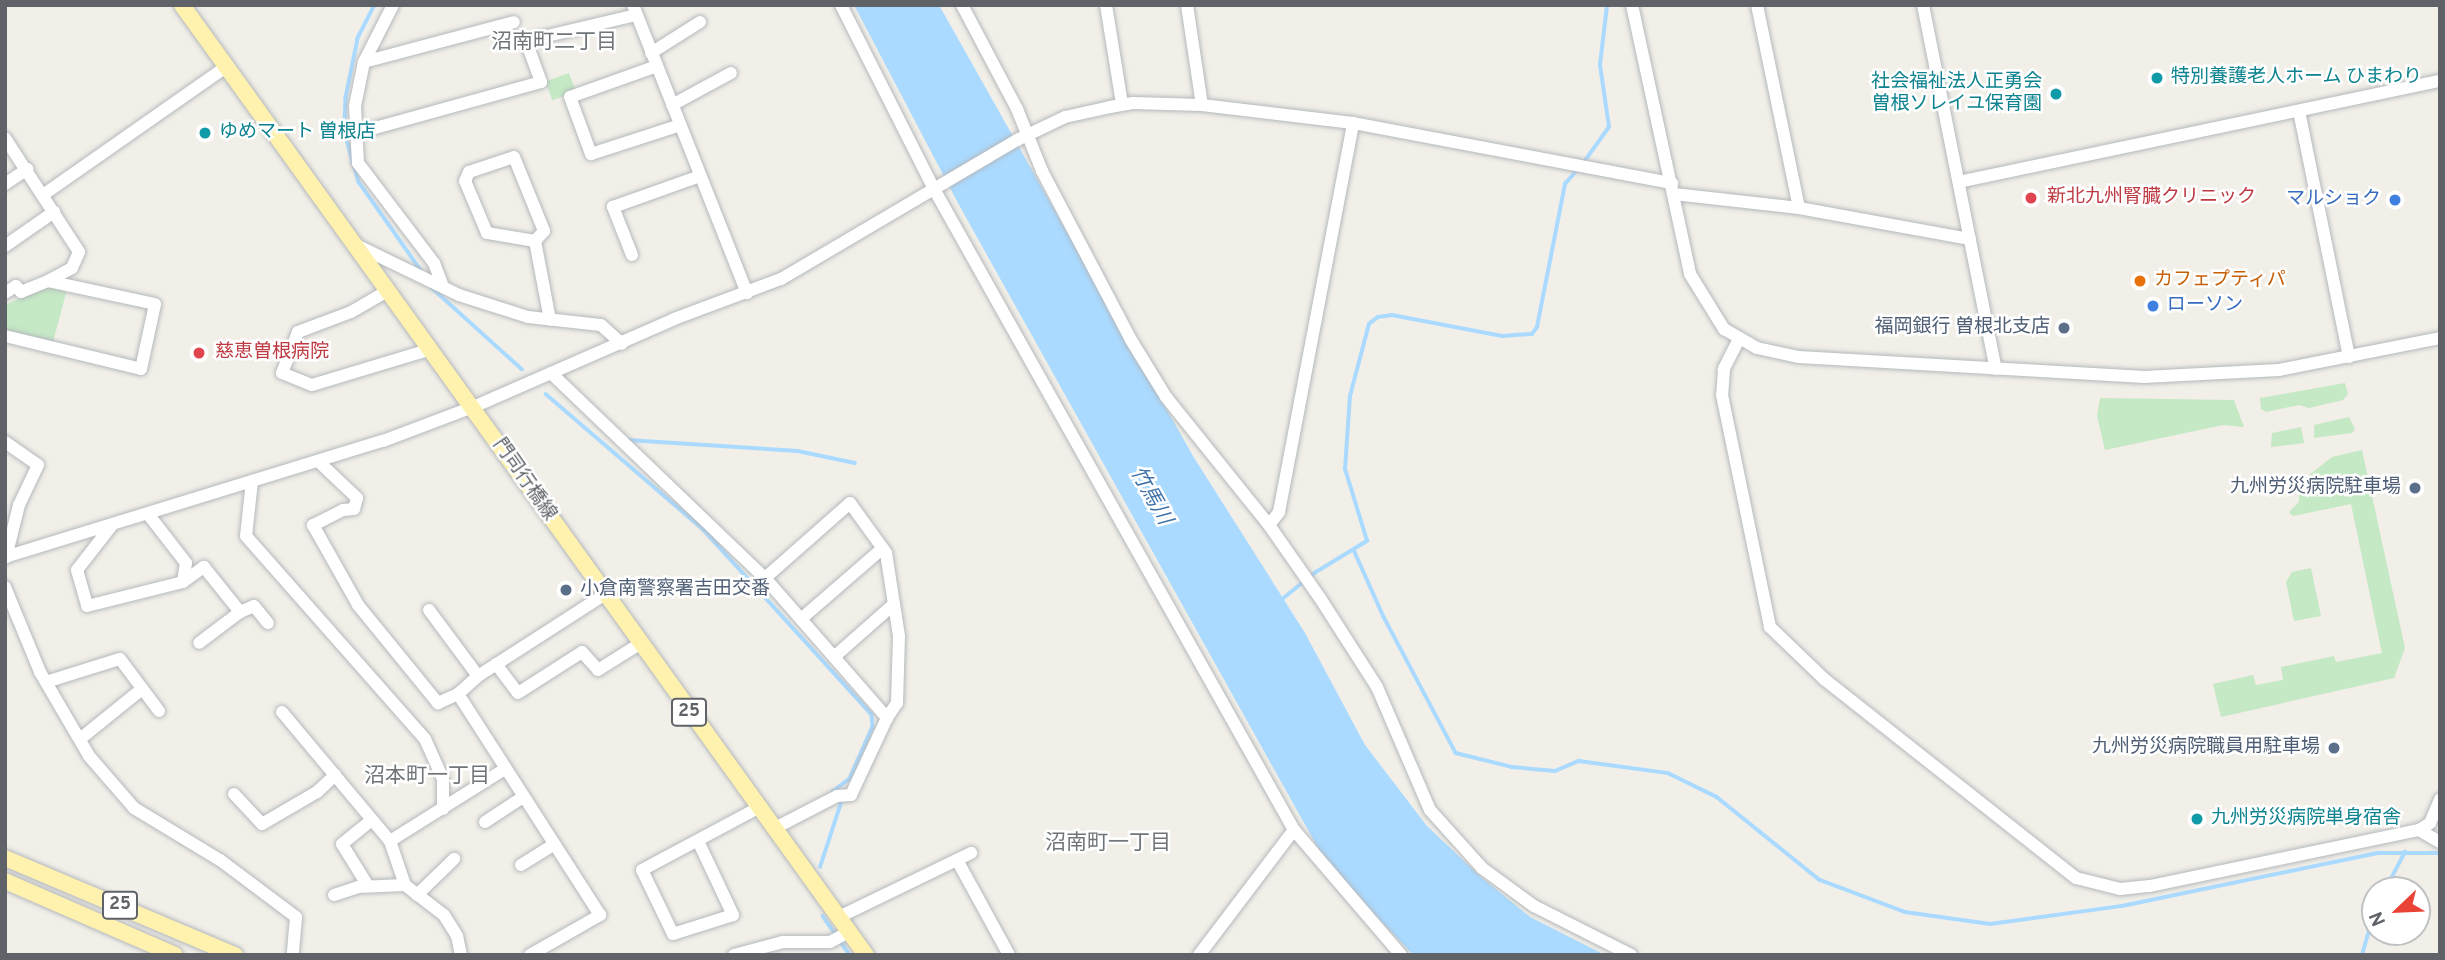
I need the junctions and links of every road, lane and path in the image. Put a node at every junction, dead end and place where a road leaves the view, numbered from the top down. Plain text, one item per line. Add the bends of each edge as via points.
1 (182, 5) edge
2 (393, 5) edge
3 (841, 5) edge
4 (962, 5) edge
5 (1106, 5) edge
6 (1187, 5) edge
7 (1632, 5) edge
8 (1757, 5) edge
9 (1923, 5) edge
10 (634, 10) edge
11 (514, 22) dead end
12 (700, 22) dead end
13 (651, 53) junction
14 (364, 62) junction
15 (227, 66) junction
16 (657, 66) junction
17 (731, 73) dead end
18 (2440, 81) edge
19 (1122, 104) junction
20 (672, 105) junction
21 (1202, 105) junction
22 (2299, 111) junction
23 (1353, 123) junction
24 (680, 125) junction
25 (357, 133) junction
26 (5, 138) edge
27 (1021, 138) junction
28 (27, 169) junction
29 (700, 176) junction
30 (1959, 182) junction
31 (5, 184) edge
32 (937, 186) junction
33 (1673, 188) junction
34 (43, 195) junction
35 (1799, 208) junction
36 (54, 212) junction
37 (1970, 239) junction
38 (535, 241) junction
39 (5, 246) edge
40 (358, 246) junction
41 (632, 256) dead end
42 (48, 281) junction
43 (440, 283) junction
44 (389, 290) junction
45 (5, 293) edge
46 (747, 293) junction
47 (550, 320) junction
48 (5, 336) edge
49 (1739, 338) junction
50 (2440, 338) edge
51 (622, 344) junction
52 (431, 349) junction
53 (2349, 357) junction
54 (1996, 369) junction
55 (551, 373) junction
56 (473, 407) junction
57 (5, 442) edge
58 (318, 461) junction
59 (252, 481) junction
60 (148, 514) junction
61 (112, 525) junction
62 (1269, 525) junction
63 (883, 548) junction
64 (6, 557) edge
65 (765, 578) junction
66 (183, 582) junction
67 (5, 587) edge
68 (606, 594) junction
69 (894, 604) junction
70 (429, 610) dead end
71 (240, 612) junction
72 (801, 619) junction
73 (268, 623) dead end
74 (199, 643) dead end
75 (641, 643) junction
76 (834, 657) junction
77 (496, 664) junction
78 (478, 676) junction
79 (46, 682) junction
80 (142, 689) junction
81 (458, 694) junction
82 (159, 711) dead end
83 (282, 712) dead end
84 (887, 719) junction
85 (80, 739) junction
86 (505, 769) junction
87 (335, 775) junction
88 (234, 794) dead end
89 (523, 797) junction
90 (2440, 799) edge
91 (758, 808) junction
92 (443, 809) junction
93 (372, 820) junction
94 (485, 822) dead end
95 (775, 828) junction
96 (1294, 830) junction
97 (2419, 830) junction
98 (390, 841) junction
99 (698, 841) junction
100 (2440, 842) edge
101 (554, 844) junction
102 (971, 853) dead end
103 (5, 858) edge
104 (454, 859) dead end
105 (957, 860) junction
106 (521, 865) dead end
107 (5, 881) edge
108 (405, 885) junction
109 (369, 886) junction
110 (334, 895) dead end
111 (417, 895) junction
112 (839, 917) junction
113 (842, 936) junction
114 (761, 952) edge
115 (230, 954) edge
116 (175, 955) edge
117 (293, 955) edge
118 (461, 955) edge
119 (530, 955) edge
120 (734, 955) edge
121 (866, 955) edge
122 (1009, 955) edge
123 (1199, 955) edge
124 (1401, 955) edge
125 (1631, 955) edge

1 - 15 main road, 門司行橋線 / 25
2 - 14 street
3 - 32 street
4 - 27 street via 1017,108
5 - 19 street
6 - 21 street
7 - 33 street
8 - 35 street
9 - 30 street
10 - 13 street
10 - 25 street via 526,41 541,82
11 - 14 street
12 - 13 street
13 - 16 street
14 - 25 street via 355,106
15 - 34 street
15 - 40 main road, 門司行橋線 / 25
16 - 20 street
16 - 24 street via 570,97 591,154
17 - 20 street
18 - 22 street
19 - 21 street
19 - 27 street via 1065,117
20 - 24 street
21 - 23 street
22 - 30 street
22 - 53 street
23 - 33 street via 1590,167
23 - 62 street via 1279,512
24 - 29 street
25 - 43 street via 358,163 434,263
26 - 28 street
27 - 32 street
27 - 62 street via 1166,397
28 - 31 street
28 - 34 street
29 - 41 street via 613,207
29 - 46 street
30 - 37 street
32 - 46 street via 838,249
32 - 96 street
33 - 35 street
33 - 49 street via 1690,274 1724,329
34 - 36 street
35 - 37 street
36 - 39 street
36 - 42 street via 79,251 72,268
37 - 54 street
38 - 38 street via 544,231 514,157 469,172 466,181 486,233
38 - 47 street
40 - 43 street
40 - 44 main road, 門司行橋線 / 25
42 - 45 street via 21,292 16,286
42 - 48 street via 155,304 141,369
43 - 47 street via 490,306
44 - 52 main road, 門司行橋線 / 25
44 - 52 street via 351,312 298,332 282,373 312,385
46 - 51 street via 674,319
47 - 51 street via 601,325
49 - 54 street via 1777,355
49 - 97 street via 1724,369 1722,395 1770,627 1824,679 2076,878 2120,889 2150,886
50 - 53 street
51 - 55 street
52 - 56 main road, 門司行橋線 / 25
53 - 54 street via 2221,376 2099,376
55 - 56 street
55 - 65 street
56 - 58 street
56 - 68 main road, 門司行橋線 / 25
57 - 64 street via 38,465 19,505
58 - 59 street
58 - 81 street via 357,498 354,509 313,525 358,605 438,704
59 - 60 street
59 - 92 street via 246,536 425,739 443,779
60 - 61 street
60 - 66 street via 186,563
61 - 64 street
61 - 66 street via 76,570 87,606
62 - 125 street via 1377,687 1430,810 1482,867 1534,906
63 - 65 street via 850,503
63 - 69 street
63 - 72 street
65 - 72 street
66 - 71 street via 204,567
67 - 79 street
68 - 75 main road, 門司行橋線 / 25
68 - 77 street
69 - 76 street
69 - 84 street via 899,636 897,702
70 - 78 street
71 - 73 street via 254,606
71 - 74 street
72 - 76 street
75 - 77 street via 598,670 582,652 518,693
75 - 91 main road, 門司行橋線 / 25
76 - 84 street
77 - 78 street
78 - 81 street
79 - 80 street via 120,659
79 - 85 street
80 - 82 street
80 - 85 street
81 - 86 street
83 - 87 street
84 - 95 street via 851,794 837,796
85 - 117 street via 134,808 220,860 296,917
86 - 89 street
86 - 92 street
87 - 88 street via 317,792 262,824
87 - 93 street
89 - 94 street
89 - 101 street
90 - 97 street via 2430,823
91 - 95 main road, 門司行橋線 / 25
91 - 99 street
92 - 98 street
93 - 98 street
93 - 109 street via 342,844
95 - 112 main road, 門司行橋線 / 25
96 - 123 street
96 - 124 street
97 - 100 street
98 - 108 street
99 - 99 street via 642,870 673,934 733,915
101 - 106 street
101 - 119 street via 600,915
102 - 105 street
103 - 115 main road, 25
104 - 111 street
105 - 112 street
105 - 122 street
107 - 116 main road, 25
108 - 109 street
108 - 111 street
109 - 110 street
111 - 118 street via 444,915 457,936
112 - 113 main road, 門司行橋線 / 25
113 - 114 street via 807,945 783,942
113 - 121 main road, 門司行橋線 / 25
114 - 120 street

